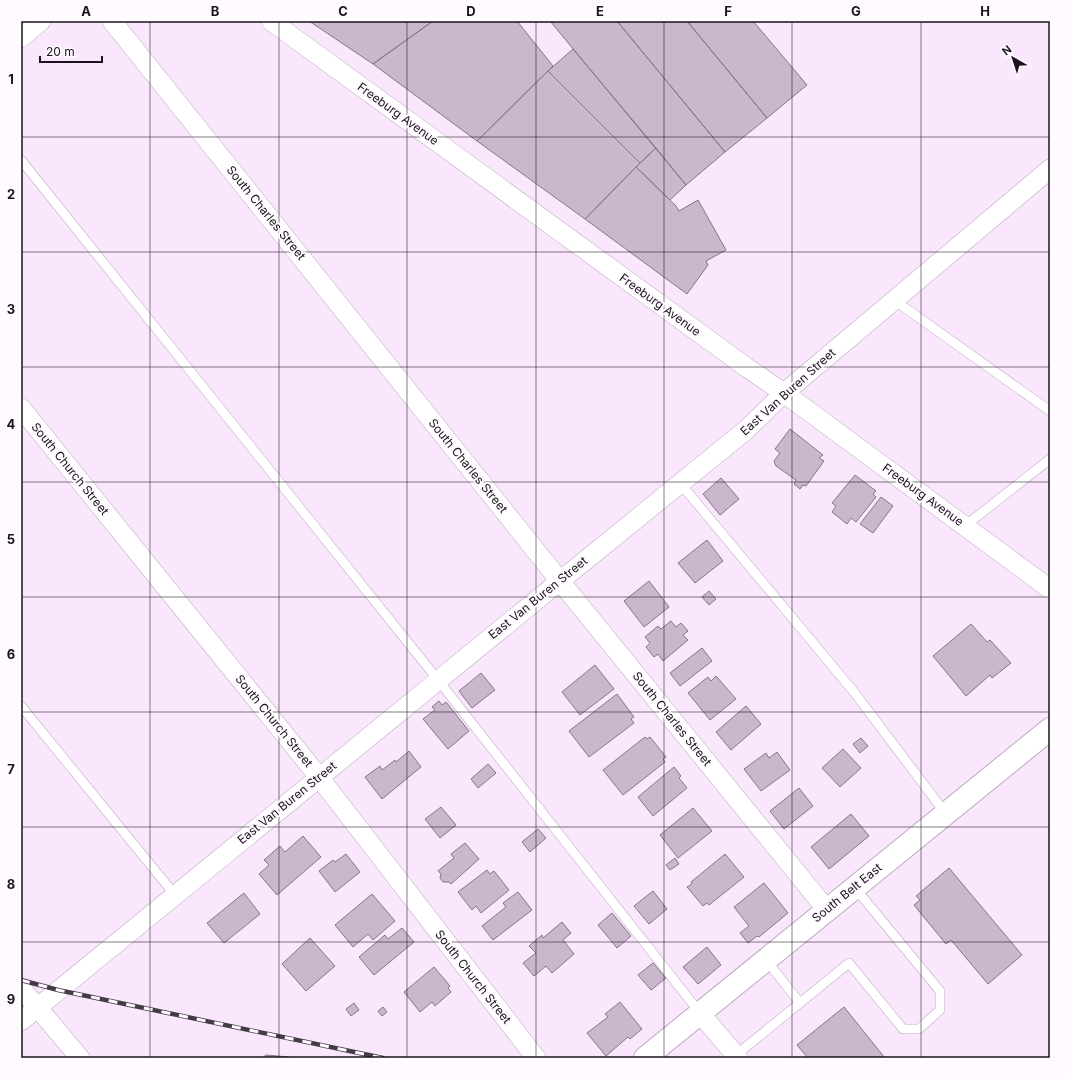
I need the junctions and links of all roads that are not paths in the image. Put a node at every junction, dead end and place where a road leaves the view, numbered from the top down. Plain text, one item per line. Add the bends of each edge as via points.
1 (41, 21) edge
2 (112, 21) edge
3 (270, 21) edge
4 (21, 38) edge
5 (21, 160) edge
6 (1050, 169) edge
7 (894, 300) junction
8 (784, 393) junction
9 (21, 408) edge
10 (1050, 411) edge
11 (1050, 459) edge
12 (680, 483) junction
13 (965, 526) junction
14 (560, 581) junction
15 (1050, 588) edge
16 (438, 680) junction
17 (21, 706) edge
18 (1050, 729) edge
19 (319, 777) junction
20 (946, 814) junction
21 (855, 888) junction
22 (175, 895) junction
23 (827, 910) junction
24 (765, 960) junction
25 (21, 988) edge
26 (800, 1003) junction
27 (37, 1008) junction
28 (700, 1012) junction
29 (21, 1021) edge
30 (737, 1057) edge
31 (80, 1058) edge
32 (536, 1058) edge
33 (645, 1058) edge

1 - 4 street
2 - 14 street, South Charles Street
3 - 8 street, Freeburg Avenue
5 - 16 lane
6 - 7 street, East Van Buren Street
7 - 8 street, East Van Buren Street
7 - 10 lane
8 - 12 street, East Van Buren Street via 746,430
8 - 13 street, Freeburg Avenue
9 - 19 street, South Church Street
11 - 13 lane
12 - 14 street, East Van Buren Street
12 - 20 lane via 854,692
13 - 15 street, Freeburg Avenue
14 - 16 street, East Van Buren Street
14 - 23 street, South Charles Street
16 - 19 street, East Van Buren Street
16 - 28 lane
17 - 22 lane
18 - 20 main road, South Belt East
19 - 22 street, East Van Buren Street
19 - 32 street, South Church Street
20 - 21 main road, South Belt East
21 - 23 main road, South Belt East
21 - 26 lane via 940,991 940,1010 919,1028 904,1029 849,963
22 - 27 street, East Van Buren Street
23 - 24 main road, South Belt East
24 - 26 lane
24 - 28 main road, South Belt East
25 - 27 street
26 - 30 lane
27 - 29 street, East Van Buren Street
27 - 31 street
28 - 30 street
28 - 33 main road, South Belt East

